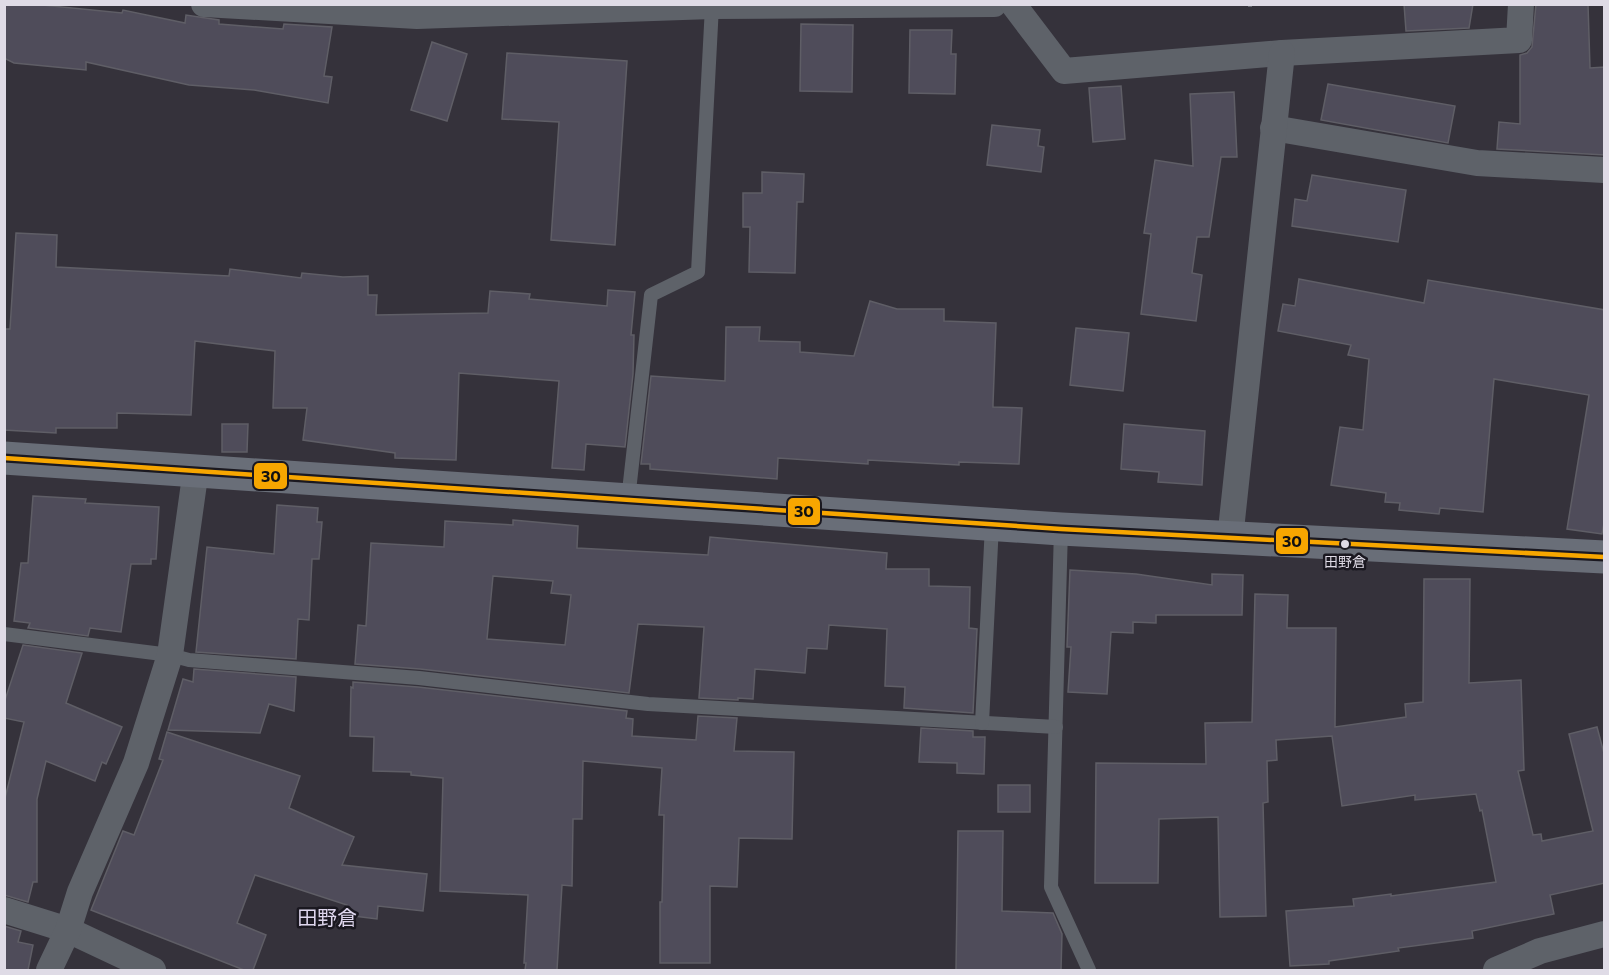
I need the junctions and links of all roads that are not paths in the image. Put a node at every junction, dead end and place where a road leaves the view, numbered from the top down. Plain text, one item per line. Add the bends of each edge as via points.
1 (204, 4) edge
2 (994, 4) edge
3 (1013, 4) edge
4 (1521, 4) edge
5 (712, 6) junction
6 (1282, 53) junction
7 (1274, 128) junction
8 (1605, 170) edge
9 (4, 458) edge
10 (196, 469) junction
11 (628, 500) junction
12 (992, 525) junction
13 (1061, 530) junction
14 (1230, 539) junction
15 (1605, 557) edge
16 (4, 634) edge
17 (170, 655) junction
18 (982, 723) junction
19 (1056, 727) junction
20 (4, 910) edge
21 (68, 930) junction
22 (1605, 934) edge
23 (49, 970) edge
24 (153, 970) edge
25 (1089, 970) edge
26 (1496, 970) edge

1 - 5 street via 417,16
2 - 5 street
3 - 6 street via 1064,71
4 - 6 street via 1519,40
5 - 11 lane via 698,272 651,295
6 - 7 street
7 - 8 street via 1477,163
7 - 14 street
9 - 10 highway
10 - 11 highway
10 - 17 street
11 - 12 highway
12 - 13 highway
12 - 18 lane
13 - 14 highway
13 - 19 lane
14 - 15 highway
16 - 17 lane
17 - 18 lane via 189,660 420,678 648,704
17 - 21 street via 136,763 80,892
18 - 19 lane
19 - 25 lane via 1051,887
20 - 21 street
21 - 23 street
21 - 24 street
22 - 26 street via 1540,951

